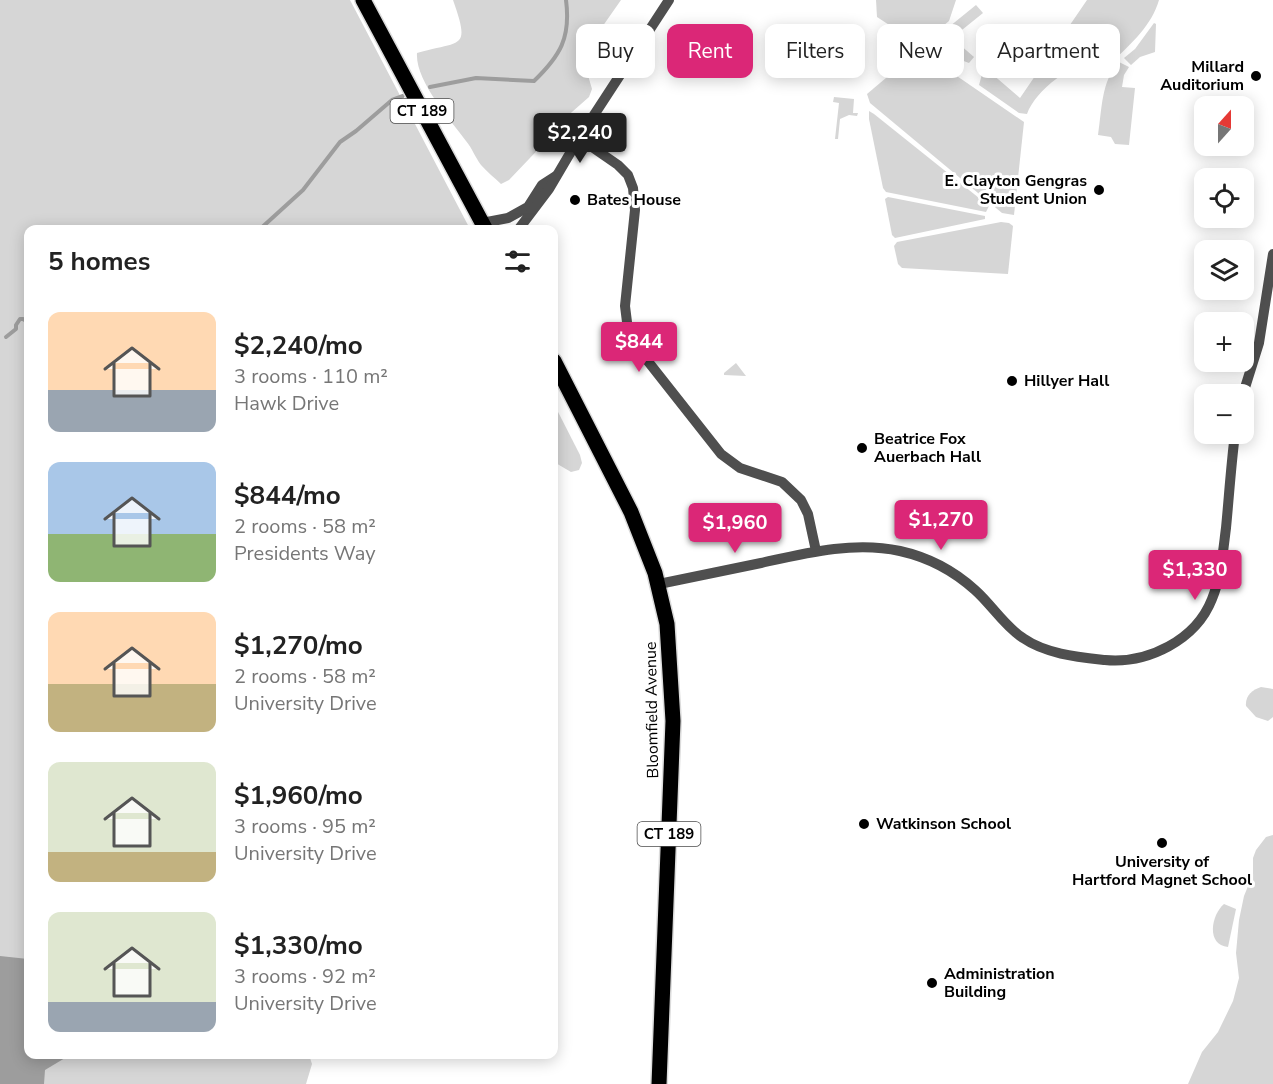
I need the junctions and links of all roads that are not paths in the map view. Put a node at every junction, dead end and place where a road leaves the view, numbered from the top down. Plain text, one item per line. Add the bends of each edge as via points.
1 (363, 0) edge
2 (669, 0) edge
3 (579, 138) junction
4 (556, 176) junction
5 (483, 225) edge
6 (487, 225) edge
7 (522, 225) edge
8 (1273, 255) edge
9 (558, 369) edge
10 (1246, 384) edge
11 (1234, 444) edge
12 (816, 551) junction
13 (659, 584) junction
14 (659, 1084) edge

1 - 5 main road, CT 189
2 - 3 street
3 - 4 street
3 - 12 street via 618,165 633,188 635,210 625,306 631,336 728,461 782,482 795,493 808,514
4 - 6 street via 542,185 528,207
4 - 7 street
8 - 10 street via 1259,343
9 - 13 main road, Bloomfield Avenue / CT 189 via 626,501
11 - 12 street via 1223,549 1212,599 1183,637 1145,657 1112,660 1037,646 1017,633 962,579 918,556 879,548
12 - 13 street
13 - 14 main road, Bloomfield Avenue / CT 189 via 669,641 673,728

